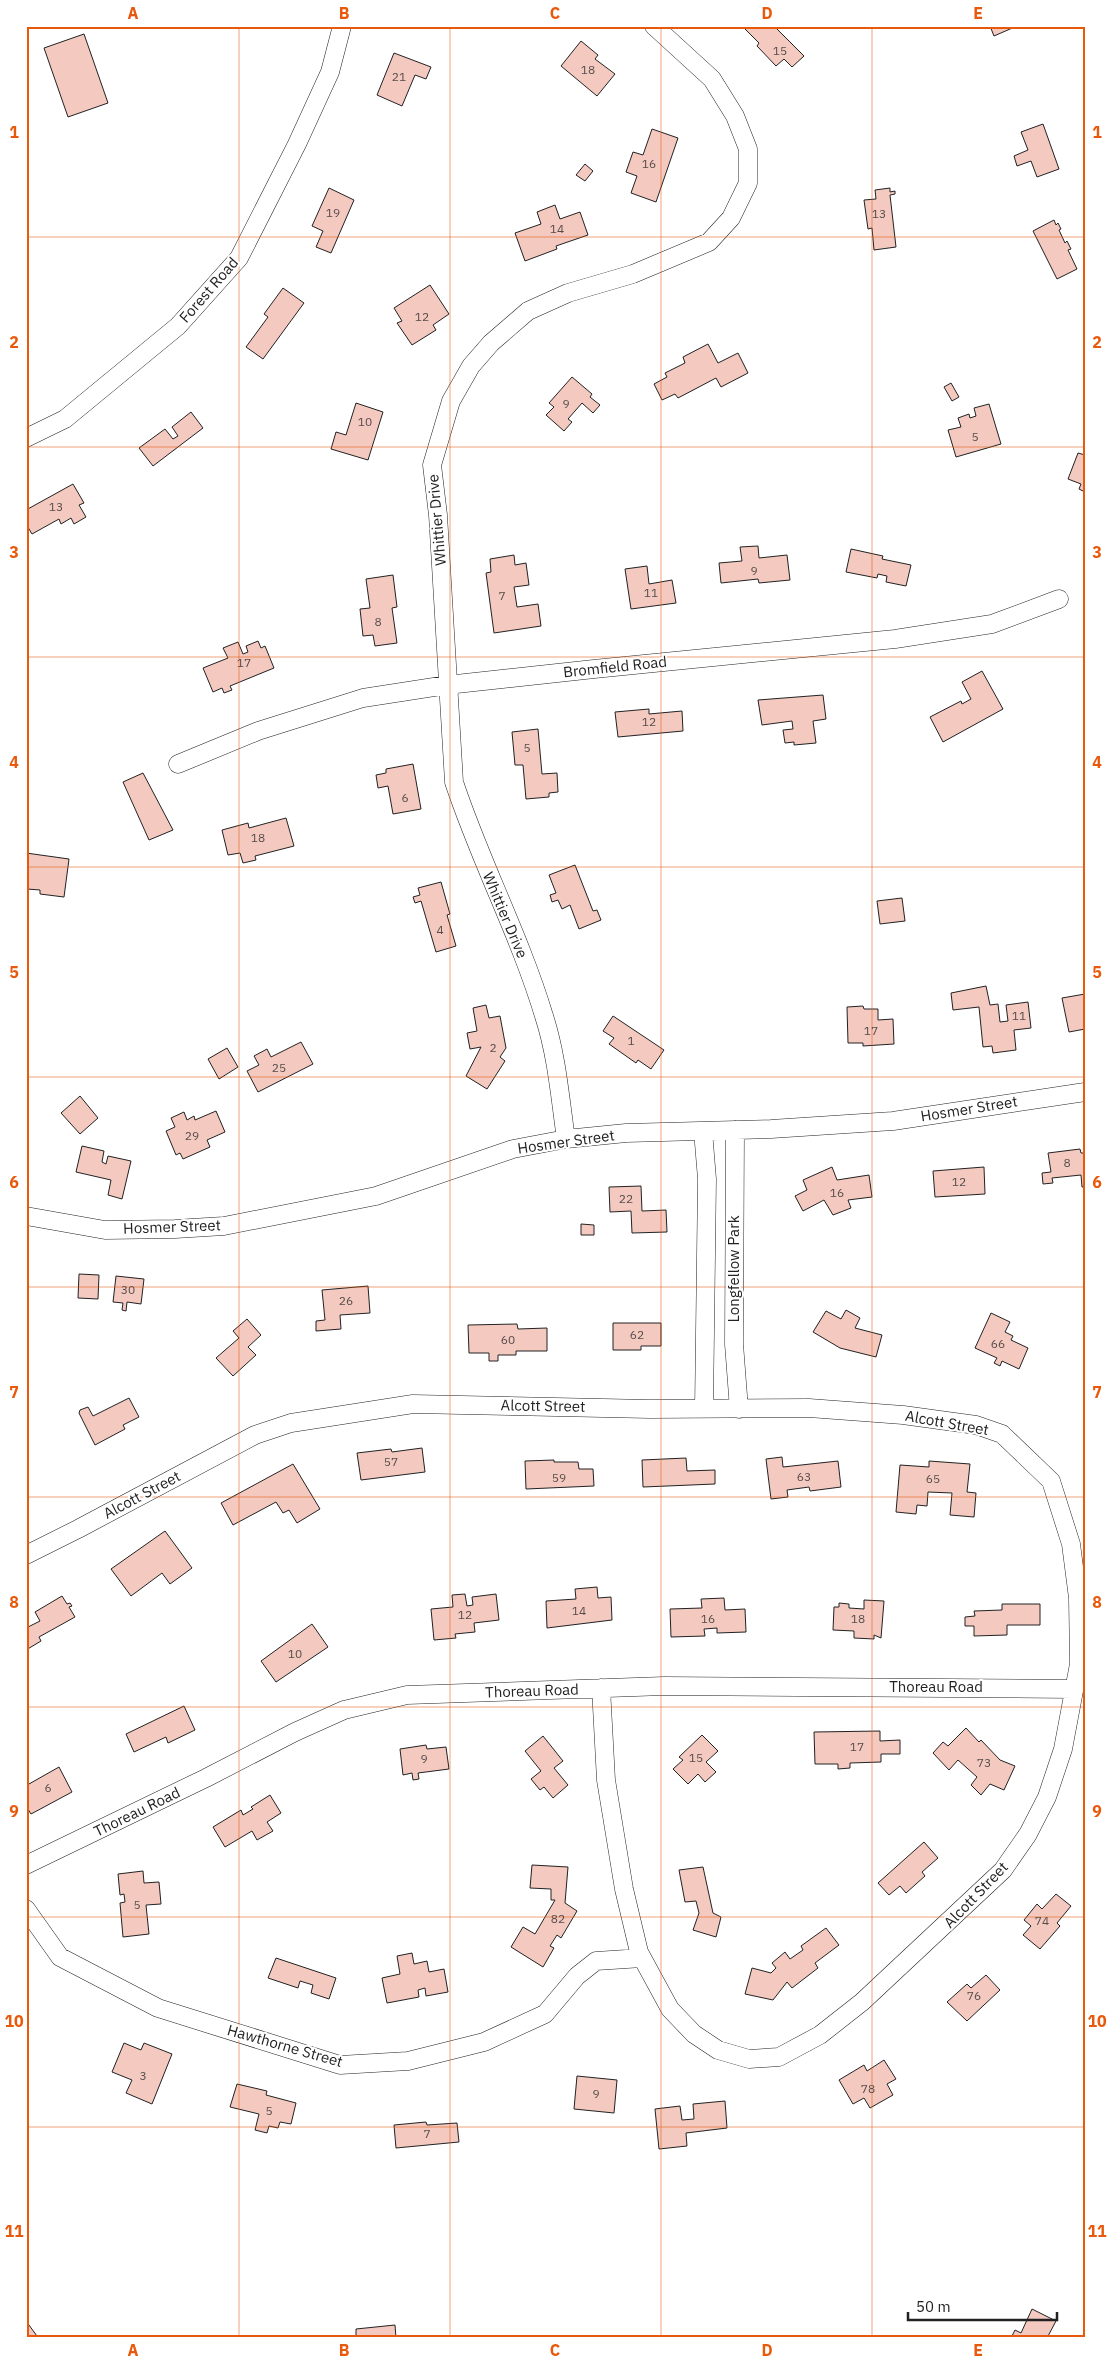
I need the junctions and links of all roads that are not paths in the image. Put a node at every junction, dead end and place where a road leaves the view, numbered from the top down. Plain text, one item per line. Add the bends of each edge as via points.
1 (342, 26) edge
2 (654, 26) edge
3 (26, 438) edge
4 (1058, 599) dead end
5 (447, 686) junction
6 (178, 764) dead end
7 (1085, 1092) edge
8 (736, 1130) junction
9 (703, 1131) junction
10 (566, 1139) junction
11 (26, 1216) edge
12 (704, 1408) junction
13 (739, 1408) junction
14 (26, 1555) edge
15 (601, 1688) junction
16 (1074, 1689) junction
17 (26, 1865) edge
18 (26, 1908) edge
19 (642, 1958) junction

1 - 3 street, Forest Road via 326,80 239,258 178,326 65,419
2 - 5 street, Whittier Drive via 712,79 735,116 748,149 748,183 731,218 708,242 634,274 568,294 528,311 491,343 471,366 451,401 432,465 438,516
4 - 5 street, Bromfield Road via 992,624 894,639
5 - 6 street, Bromfield Road via 363,698 317,711
5 - 10 street, Whittier Drive via 454,782 544,1015 554,1049
7 - 8 street, Hosmer Street via 893,1121
8 - 9 street, Hosmer Street
8 - 13 street, Longfellow Park via 734,1344
9 - 10 street, Hosmer Street
9 - 12 street, Longfellow Park via 707,1179
10 - 11 street, Hosmer Street via 513,1149 376,1196 224,1226 105,1230
12 - 13 street, Alcott Street
12 - 14 street, Alcott Street via 413,1404 291,1423 255,1434
13 - 16 street, Alcott Street via 809,1408 903,1414 976,1425 1002,1434 1051,1482 1071,1544 1078,1598 1079,1664
15 - 16 street, Thoreau Road
15 - 17 street, Thoreau Road via 406,1696 344,1710
15 - 19 street, Alcott Street via 606,1780 624,1890
16 - 19 street, Alcott Street via 1063,1749 1047,1797 1028,1834 1003,1870 862,2002 820,2035 779,2057 749,2059 718,2050 694,2034 670,2008
18 - 19 street, Hawthorne Street via 60,1957 158,2008 340,2065 408,2061 484,2042 545,2014 577,1976 596,1961

